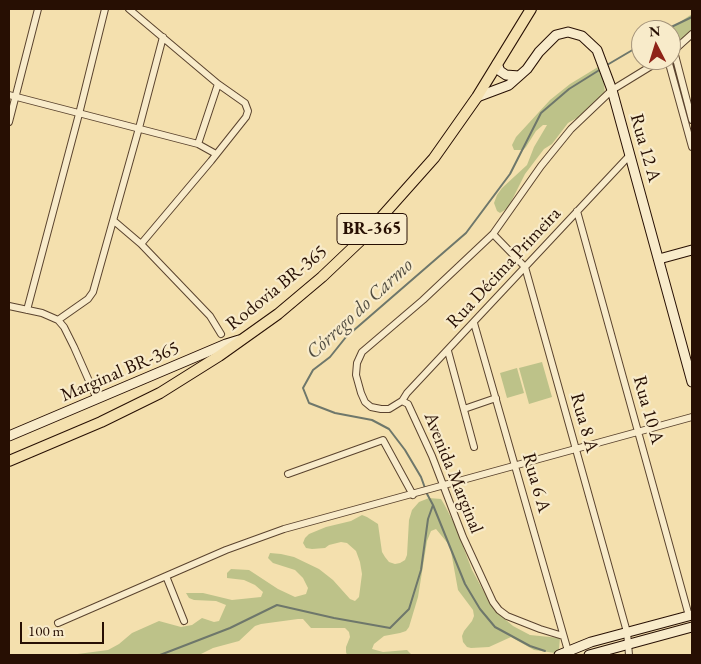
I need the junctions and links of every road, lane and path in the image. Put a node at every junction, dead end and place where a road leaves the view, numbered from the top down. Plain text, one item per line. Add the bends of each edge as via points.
1 (38, 9) edge
2 (105, 9) edge
3 (129, 9) edge
4 (531, 9) edge
5 (692, 34) edge
6 (163, 37) junction
7 (681, 44) edge
8 (497, 64) junction
9 (645, 70) edge
10 (671, 70) edge
11 (677, 70) edge
12 (519, 76) junction
13 (218, 84) junction
14 (612, 90) junction
15 (12, 96) edge
16 (477, 96) junction
17 (79, 114) junction
18 (692, 120) edge
19 (9, 122) edge
20 (140, 128) junction
21 (198, 144) junction
22 (692, 147) edge
23 (216, 154) junction
24 (630, 156) junction
25 (577, 211) junction
26 (114, 221) junction
27 (493, 234) junction
28 (141, 244) junction
29 (692, 250) edge
30 (659, 259) junction
31 (524, 267) junction
32 (9, 306) edge
33 (26, 310) junction
34 (58, 320) junction
35 (474, 323) junction
36 (221, 334) dead end
37 (244, 338) junction
38 (448, 352) junction
39 (692, 382) edge
40 (496, 398) junction
41 (97, 399) junction
42 (402, 401) junction
43 (464, 409) junction
44 (692, 417) edge
45 (638, 433) junction
46 (9, 436) edge
47 (474, 447) dead end
48 (575, 450) junction
49 (9, 461) edge
50 (516, 467) junction
51 (288, 474) dead end
52 (444, 485) junction
53 (413, 494) junction
54 (166, 576) junction
55 (691, 616) edge
56 (184, 621) dead end
57 (58, 622) dead end
58 (692, 627) edge
59 (627, 632) junction
60 (563, 636) junction
61 (627, 644) junction
62 (563, 653) edge
63 (589, 655) edge
64 (628, 655) edge

1 - 15 street
2 - 17 street
3 - 6 street
4 - 8 main road, Rodovia BR-365 / BR-365
5 - 7 street
6 - 13 street
6 - 20 street
8 - 12 street via 506,75
8 - 16 main road, Rodovia BR-365 / BR-365
9 - 14 street, Avenida Marginal
10 - 22 street
11 - 18 street
12 - 14 street, Rua 12 A via 556,35 568,32 588,40 597,50
12 - 16 street, Rua 12 A via 509,85
13 - 21 street
13 - 23 street via 248,107 246,117
14 - 24 street, Rua 12 A
14 - 27 street, Avenida Marginal via 565,136
15 - 17 street
15 - 19 street
16 - 37 main road, Rodovia BR-365 / BR-365 via 434,158 361,240 278,314
17 - 20 street
17 - 33 street
20 - 21 street
20 - 26 street
21 - 23 street
23 - 28 street
24 - 25 street, Rua Décima Primeira
24 - 30 street, Rua 12 A
25 - 31 street, Rua Décima Primeira
25 - 45 street, Rua 10 A
26 - 28 street
26 - 34 street via 93,292
27 - 31 street, Rua 8 A
27 - 42 street, Avenida Marginal via 359,357 356,375 365,402 381,410
28 - 36 street via 210,316
29 - 30 street
30 - 39 street, Rua 12 A
31 - 35 street, Rua Décima Primeira
31 - 48 street, Rua 8 A
32 - 33 street
33 - 34 street
34 - 41 street via 71,340
35 - 38 street, Rua Décima Primeira
35 - 40 street, Rua 6 A
37 - 41 street, Marginal BR-365
37 - 49 main road, Rodovia BR-365 / BR-365 via 160,393
38 - 42 street, Rua Décima Primeira
38 - 43 street
40 - 43 street
40 - 50 street, Rua 6 A
41 - 46 street, Marginal BR-365
42 - 52 street, Avenida Marginal via 413,412
43 - 47 street
44 - 45 street
45 - 48 street
45 - 55 street, Rua 10 A
48 - 50 street
48 - 59 street, Rua 8 A
50 - 52 street
50 - 60 street, Rua 6 A
51 - 53 street via 383,440
52 - 53 street
52 - 60 street, Avenida Marginal via 463,537 499,610 507,616
53 - 54 street via 284,529
54 - 56 street
54 - 57 street
55 - 59 street
58 - 61 street
59 - 61 street, Rua 8 A
59 - 62 street
60 - 62 street, Rua 6 A
61 - 63 street
61 - 64 street, Rua 8 A

